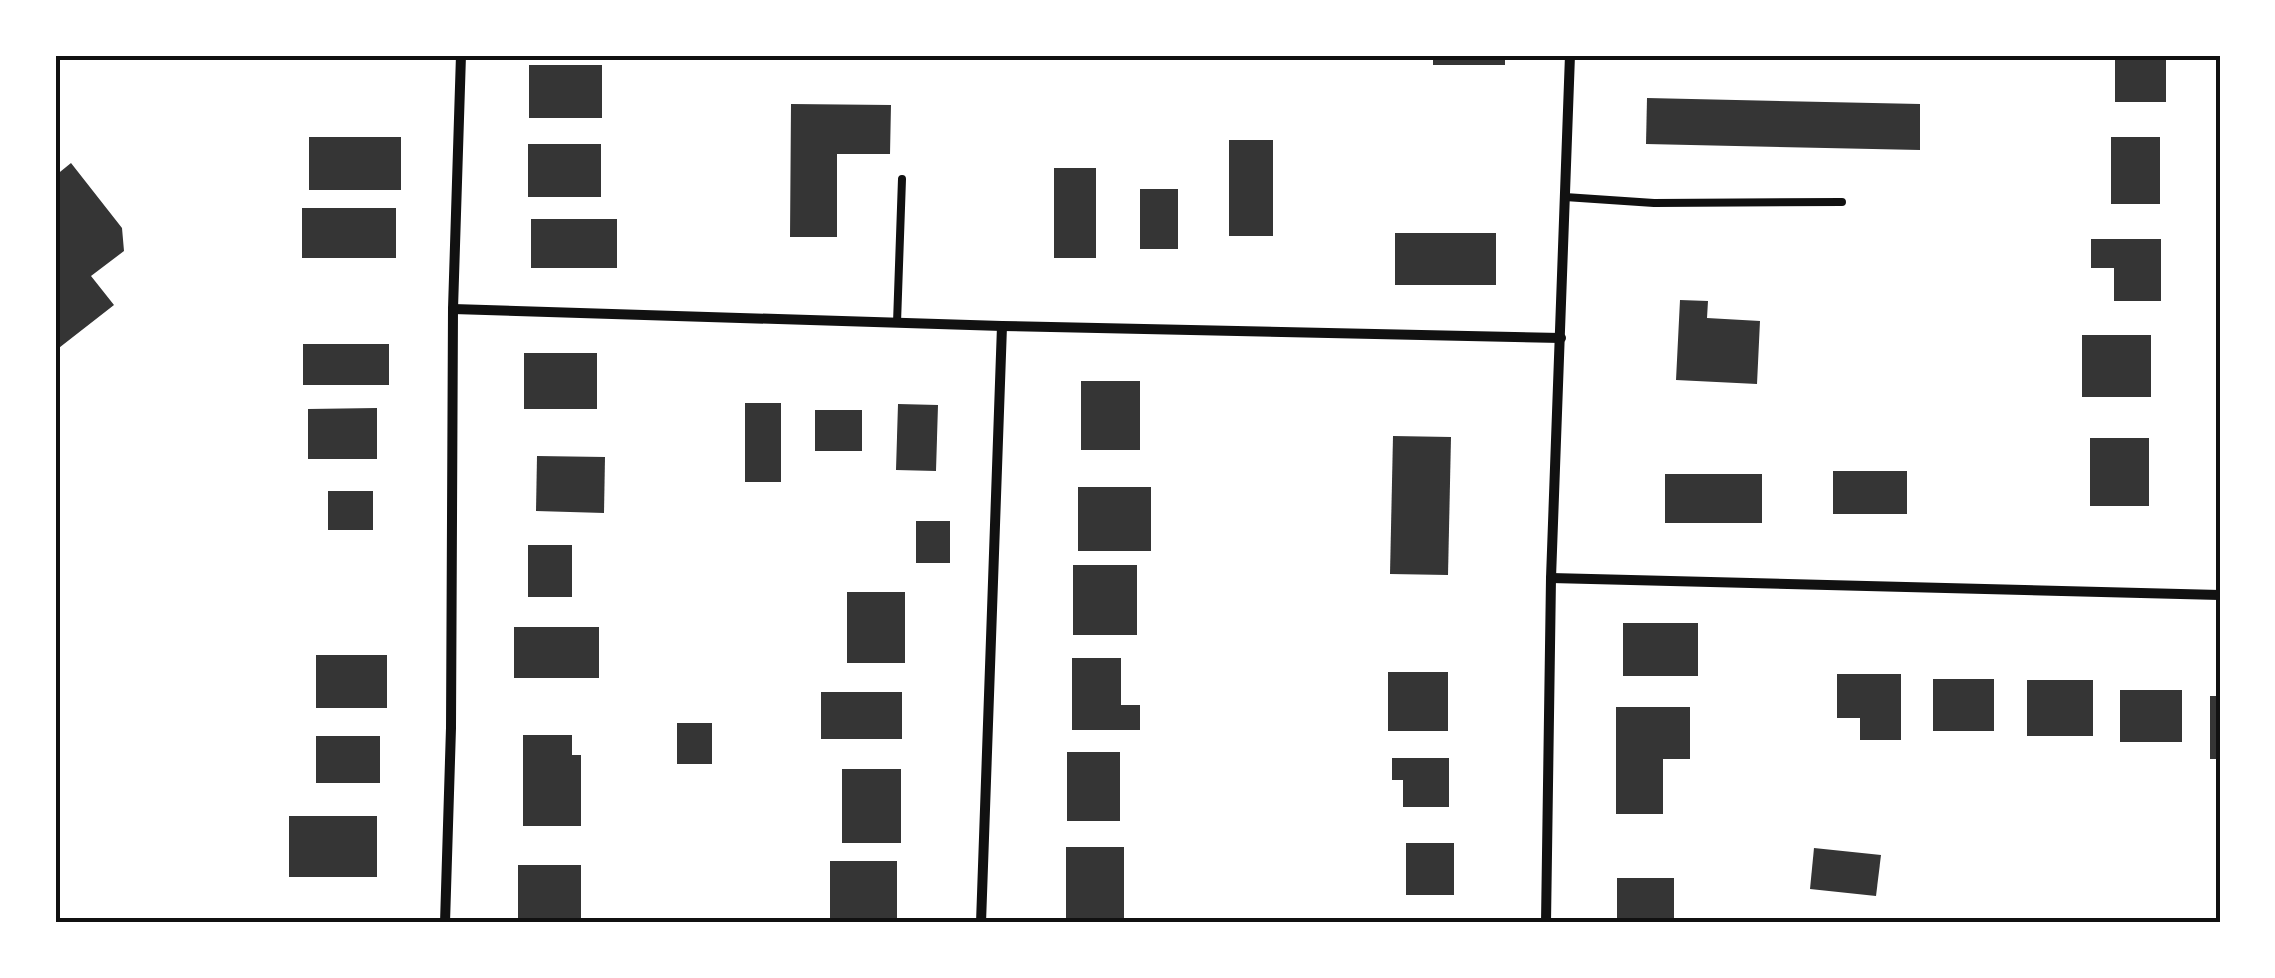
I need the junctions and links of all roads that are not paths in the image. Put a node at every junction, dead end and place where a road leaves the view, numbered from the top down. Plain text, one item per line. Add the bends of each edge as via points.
1 (461, 55) edge
2 (1570, 55) edge
3 (902, 179) dead end
4 (1566, 198) junction
5 (1842, 202) dead end
6 (453, 309) junction
7 (897, 322) junction
8 (1002, 326) junction
9 (1561, 338) junction
10 (1551, 578) junction
11 (2220, 595) edge
12 (444, 923) edge
13 (981, 923) edge
14 (1546, 923) edge

1 - 6 street
2 - 4 street
3 - 7 lane
4 - 5 lane
4 - 9 street
6 - 7 street
6 - 12 street
7 - 8 street
8 - 9 street
8 - 13 street
9 - 10 street
10 - 11 street
10 - 14 street

